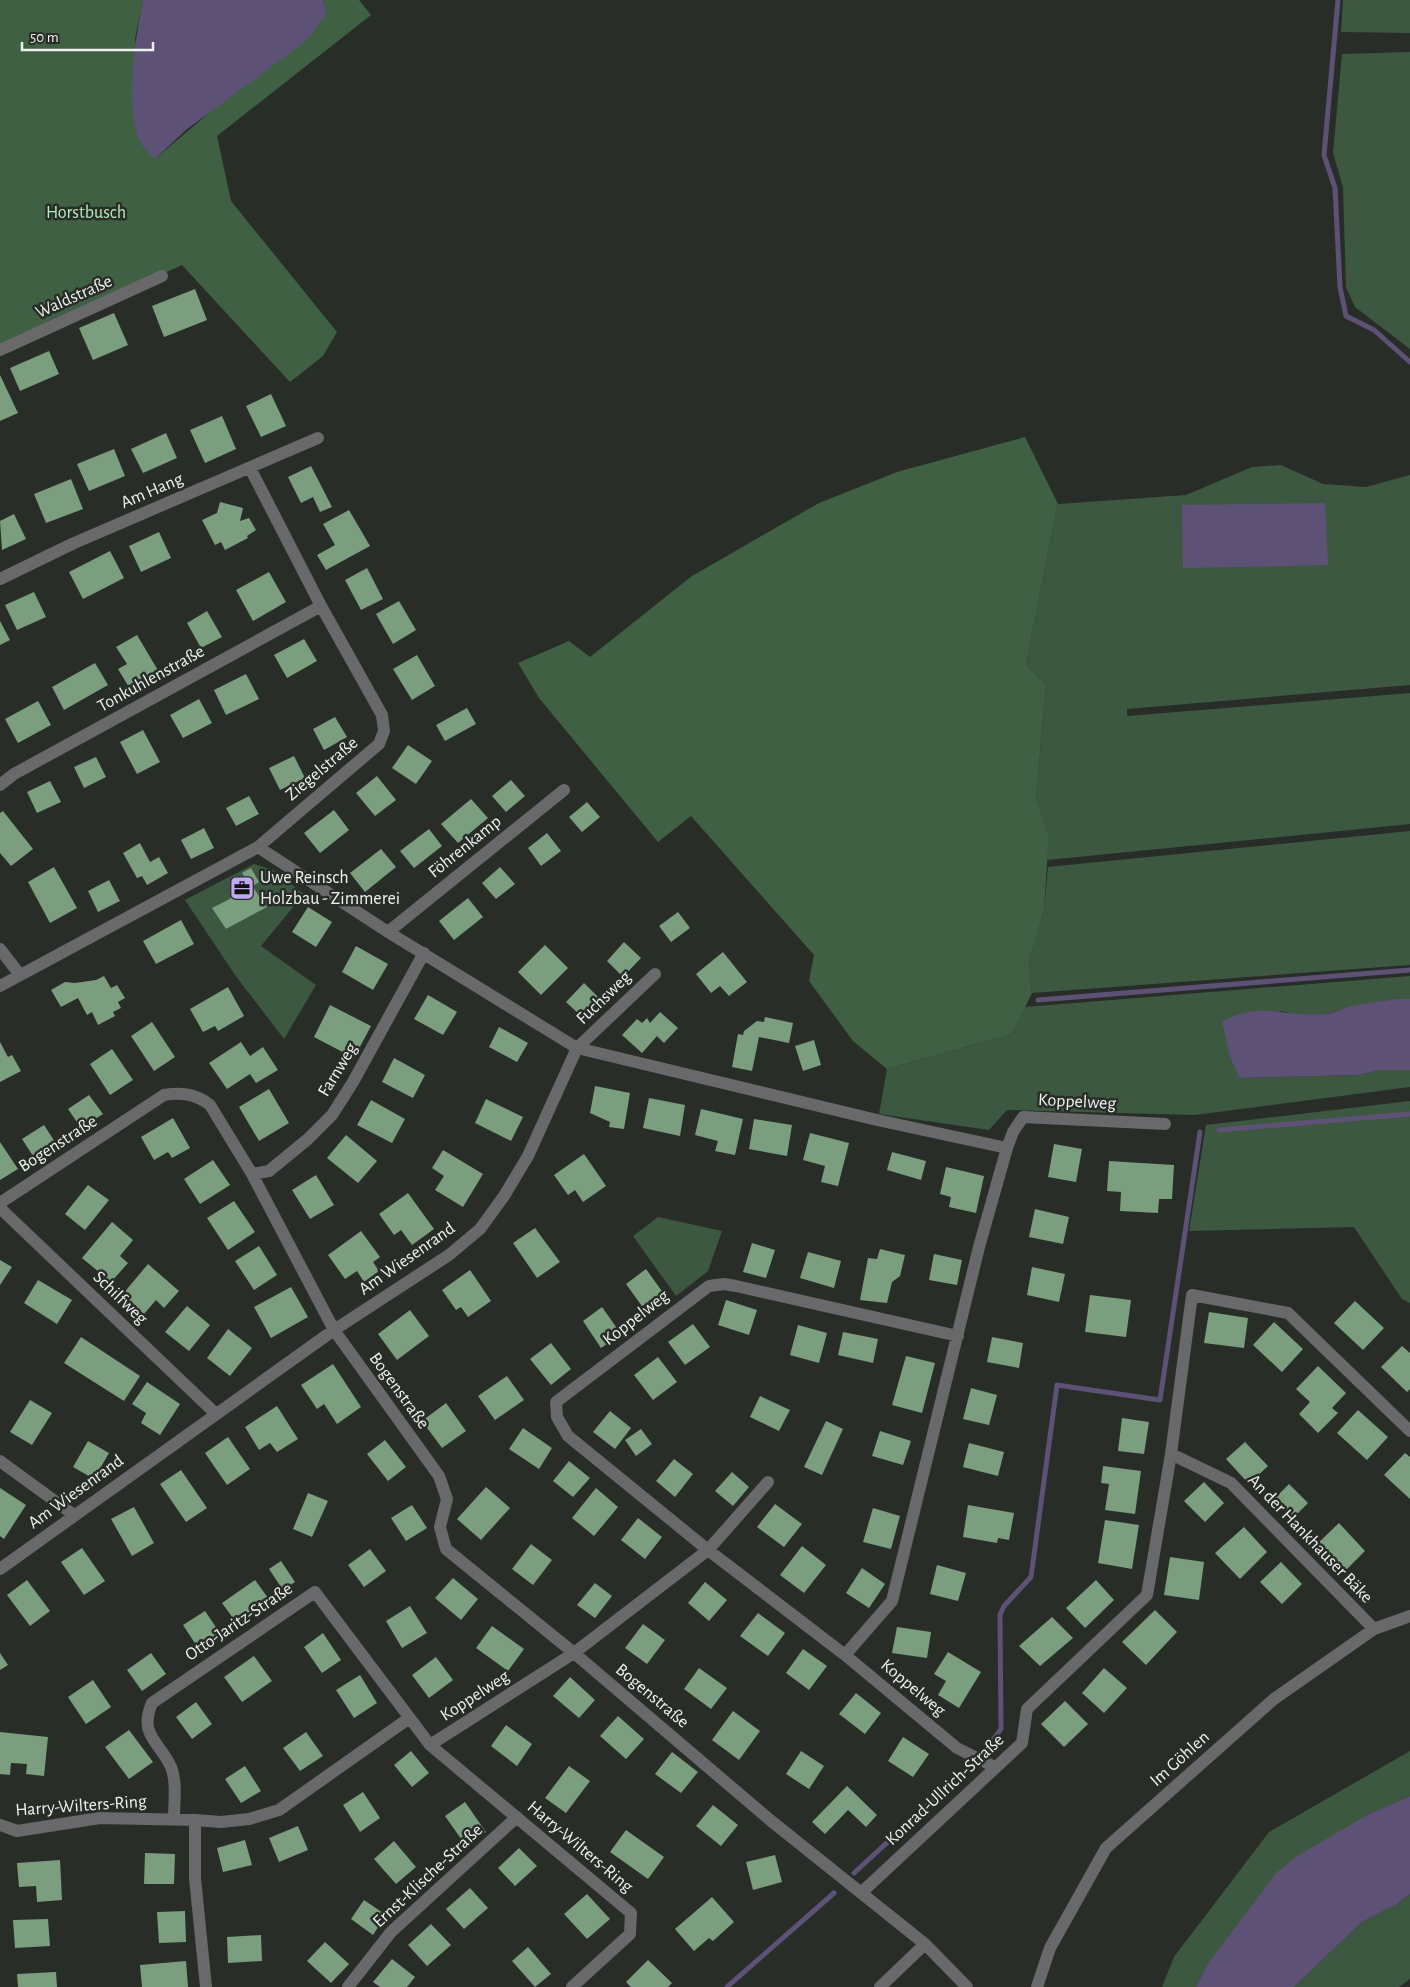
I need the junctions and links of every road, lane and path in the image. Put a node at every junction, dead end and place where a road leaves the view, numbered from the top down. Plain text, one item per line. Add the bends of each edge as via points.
1 (162, 276) dead end
2 (0, 350) edge
3 (318, 438) dead end
4 (250, 468) junction
5 (0, 579) edge
6 (321, 606) junction
7 (0, 786) edge
8 (564, 790) dead end
9 (258, 846) junction
10 (388, 932) junction
11 (0, 949) edge
12 (424, 953) junction
13 (655, 974) dead end
14 (20, 975) junction
15 (0, 986) edge
16 (577, 1048) junction
17 (1165, 1124) dead end
18 (1007, 1148) junction
19 (252, 1174) junction
20 (0, 1203) edge
21 (0, 1208) edge
22 (334, 1330) junction
23 (958, 1336) junction
24 (216, 1414) junction
25 (1410, 1431) edge
26 (1171, 1454) junction
27 (0, 1461) edge
28 (768, 1482) dead end
29 (74, 1514) junction
30 (708, 1550) junction
31 (0, 1569) edge
32 (1410, 1616) edge
33 (1374, 1629) junction
34 (574, 1653) junction
35 (846, 1655) junction
36 (408, 1719) junction
37 (430, 1745) junction
38 (995, 1767) junction
39 (517, 1817) junction
40 (174, 1818) junction
41 (195, 1820) junction
42 (0, 1825) edge
43 (861, 1893) junction
44 (925, 1944) junction
45 (206, 1987) edge
46 (348, 1987) edge
47 (572, 1987) edge
48 (880, 1987) edge
49 (968, 1987) edge
50 (1037, 1987) edge

1 - 2 street, Waldstraße
3 - 4 street, Am Hang
4 - 5 street, Am Hang via 72,544
4 - 6 street, Ziegelstraße
6 - 7 street, Tonkuhlenstraße via 14,774
6 - 9 street, Ziegelstraße via 382,715 384,731 379,744
8 - 10 street, Föhrenkamp
9 - 10 street
9 - 14 street, Ziegelstraße
10 - 12 street
11 - 14 street
12 - 16 street
12 - 19 street, Farnweg via 332,1115 269,1171
13 - 16 street, Fuchsweg
14 - 15 street, Ziegelstraße
16 - 18 street
16 - 22 street, Am Wiesenrand via 528,1156 480,1229 449,1255
17 - 18 street, Koppelweg via 1023,1117 1012,1132
18 - 23 street, Koppelweg
19 - 20 street, Bogenstraße via 210,1106 201,1099 178,1092 164,1094
19 - 22 street, Bogenstraße
21 - 24 street, Schilfweg
22 - 24 street, Am Wiesenrand
22 - 34 street, Bogenstraße via 439,1476 446,1499 440,1527 446,1549
23 - 30 street, Koppelweg via 736,1286 709,1286 556,1402 557,1418 568,1436
23 - 35 street, Koppelweg via 892,1601
24 - 29 street, Am Wiesenrand
25 - 26 street via 1288,1313 1192,1295
26 - 33 street, An der Hankhauser Bäke via 1231,1483
26 - 38 street, Konrad-Ullrich-Straße via 1147,1595 1027,1709 1022,1743
27 - 29 street
28 - 30 street, Koppelweg
29 - 31 street, Am Wiesenrand
30 - 34 street, Koppelweg
30 - 35 street, Koppelweg
32 - 33 street, Im Göhlen
33 - 50 street, Im Göhlen via 1274,1698 1106,1848 1050,1948
34 - 37 street, Koppelweg
34 - 43 street, Bogenstraße
35 - 38 street, Koppelweg via 957,1748
36 - 37 street, Otto-Jaritz-Straße
36 - 40 street, Otto-Jaritz-Straße via 315,1592 152,1703 147,1714 147,1727 171,1767
36 - 41 street, Harry-Wilters-Ring via 279,1810 249,1820
37 - 39 street, Harry-Wilters-Ring
38 - 43 street, Konrad-Ullrich-Straße
39 - 46 street, Ernst-Klische-Straße via 391,1932
39 - 47 street, Harry-Wilters-Ring via 631,1913 630,1934
40 - 41 street, Harry-Wilters-Ring
40 - 42 street, Harry-Wilters-Ring via 100,1818 17,1831
41 - 45 street via 195,1878
43 - 44 street
44 - 48 street
44 - 49 street

